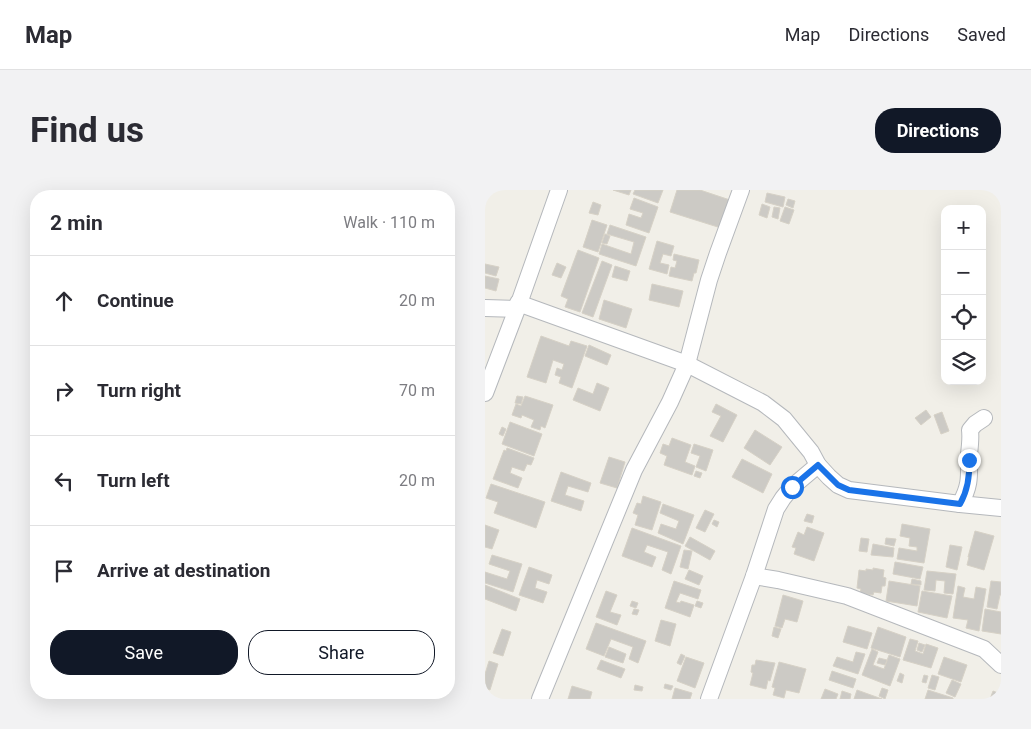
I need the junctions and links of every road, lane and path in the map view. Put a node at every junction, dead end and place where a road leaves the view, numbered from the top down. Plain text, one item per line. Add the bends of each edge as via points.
1 (559, 190) edge
2 (741, 190) edge
3 (517, 306) junction
4 (485, 308) edge
5 (687, 364) junction
6 (485, 393) edge
7 (984, 418) dead end
8 (818, 465) junction
9 (960, 504) junction
10 (1001, 508) edge
11 (754, 576) junction
12 (1001, 665) edge
13 (540, 699) edge
14 (709, 699) edge

1 - 3 street
2 - 5 street via 717,253
3 - 4 street
3 - 5 street
3 - 6 street
5 - 8 street via 763,403 784,419
5 - 13 street via 631,476
7 - 9 street via 971,430 969,483
8 - 9 street via 838,485 849,490
8 - 11 street via 783,498 774,515
9 - 10 street
11 - 12 street via 847,596 984,648
11 - 14 street

